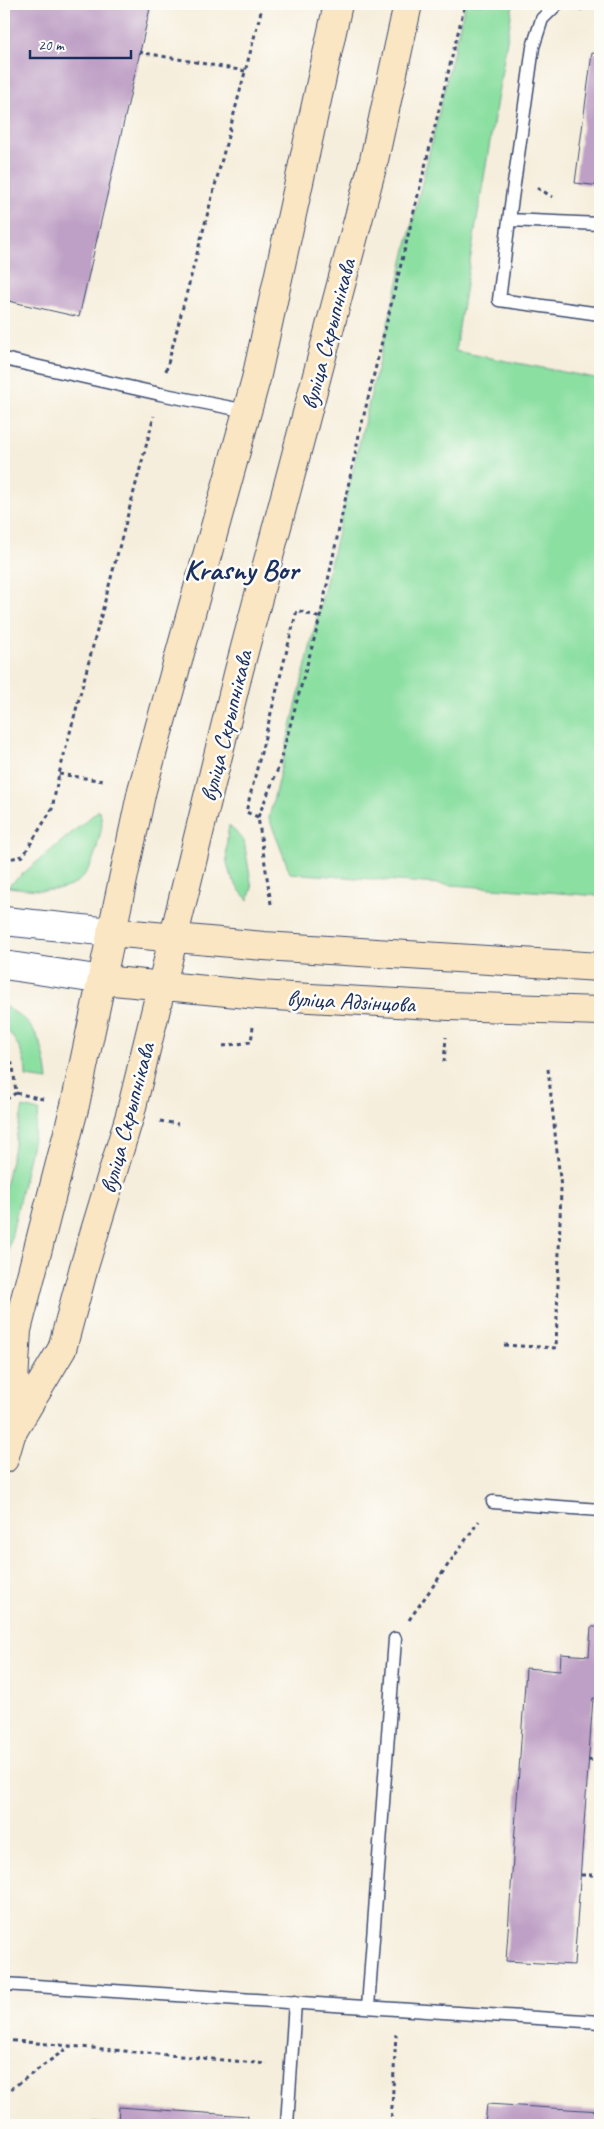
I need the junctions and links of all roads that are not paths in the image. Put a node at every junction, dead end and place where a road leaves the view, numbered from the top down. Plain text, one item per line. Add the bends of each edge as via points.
1 (338, 4) edge
2 (408, 4) edge
3 (557, 4) edge
4 (509, 220) junction
5 (600, 224) edge
6 (600, 314) edge
7 (4, 359) edge
8 (247, 411) junction
9 (4, 921) edge
10 (111, 932) junction
11 (173, 937) junction
12 (4, 965) edge
13 (600, 967) edge
14 (103, 980) junction
15 (162, 985) junction
16 (600, 1012) edge
17 (7, 1447) edge
18 (493, 1502) road end
19 (600, 1510) edge
20 (395, 1639) road end
21 (4, 1984) edge
22 (295, 2002) junction
23 (368, 2007) junction
24 (600, 2022) edge
25 (287, 2125) edge

1 - 8 main road, вуліца Скрыпнікава
2 - 11 main road, вуліца Скрыпнікава via 374,160 238,674
3 - 4 lane via 542,20 533,46
4 - 5 lane
4 - 6 lane via 499,300
7 - 8 lane
8 - 10 main road, вуліца Скрыпнікава via 142,790
9 - 10 street
10 - 11 main road, вуліца Адзінцова
10 - 14 main road, вуліца Скрыпнікава
11 - 13 main road, вуліца Адзінцова via 264,946
11 - 15 main road, вуліца Скрыпнікава
12 - 14 street
14 - 15 main road, вуліца Адзінцова
14 - 17 main road, вуліца Скрыпнікава via 75,1105 17,1330
15 - 16 main road, вуліца Адзінцова via 268,996
15 - 17 main road, вуліца Скрыпнікава via 130,1115 62,1349
18 - 19 lane
20 - 23 lane
21 - 22 lane
22 - 23 lane
22 - 25 lane
23 - 24 lane

